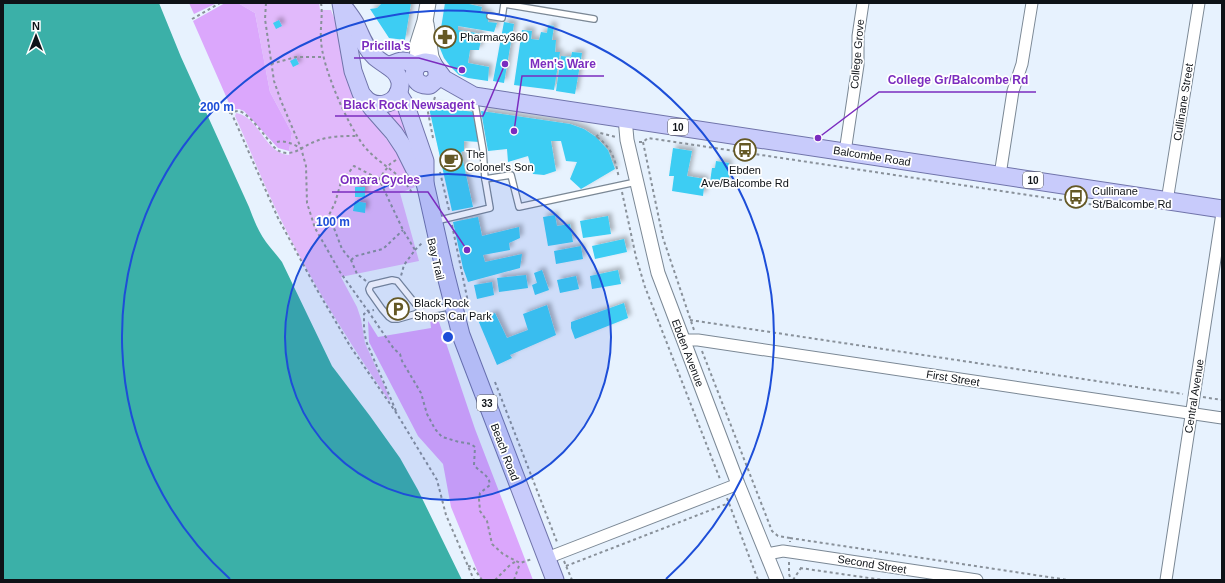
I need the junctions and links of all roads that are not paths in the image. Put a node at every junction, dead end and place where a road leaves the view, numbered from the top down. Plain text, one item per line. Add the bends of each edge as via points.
1 (428, 3) edge
2 (863, 3) edge
3 (1032, 3) edge
4 (1199, 3) edge
5 (490, 16) dead end
6 (594, 19) dead end
7 (425, 21) junction
8 (387, 66) junction
9 (416, 67) junction
10 (436, 68) junction
11 (426, 86) junction
12 (399, 92) junction
13 (362, 94) junction
14 (474, 96) junction
15 (625, 118) junction
16 (845, 152) junction
17 (1000, 175) junction
18 (484, 180) junction
19 (636, 182) junction
20 (419, 188) junction
21 (1167, 200) junction
22 (1222, 209) edge
23 (1222, 212) edge
24 (442, 219) junction
25 (461, 304) junction
26 (422, 312) junction
27 (683, 340) junction
28 (1192, 414) junction
29 (1222, 418) edge
30 (738, 484) junction
31 (767, 554) junction
32 (544, 559) junction
33 (555, 580) edge
34 (777, 580) edge
35 (977, 580) edge
36 (1166, 580) edge

1 - 7 main road
2 - 16 street, College Grove via 858,36 858,65
3 - 17 street via 1022,64 1013,91
4 - 21 street, Cullinane Street
5 - 6 lane via 502,18 504,4
7 - 9 main road via 418,42
7 - 10 main road via 428,47
8 - 9 main road via 402,60
8 - 12 main road, Beach Road / 33 via 394,70 399,78
8 - 13 main road via 376,65 366,70 361,78
8 - 13 main road, Beach Road / 33 via 368,50 341,3 353,71
9 - 10 main road via 425,62
9 - 11 main road via 415,79 419,84
10 - 11 main road via 436,80
10 - 14 main road, Balcombe Road / 10 via 447,81
11 - 12 main road via 412,95
11 - 14 main road, Balcombe Road / 10 via 458,97
12 - 13 main road via 390,103 381,105 370,102
12 - 20 main road, Beach Road / 33 via 425,161
13 - 20 main road, Beach Road / 33 via 404,148 414,168
14 - 15 main road, Balcombe Road / 10
14 - 18 lane via 483,150
15 - 16 main road, Balcombe Road / 10
15 - 19 street, Ebden Avenue
16 - 17 main road, Balcombe Road / 10
17 - 21 main road, Balcombe Road / 10
18 - 19 lane via 511,175 519,207
18 - 24 lane via 490,208
19 - 27 street, Ebden Avenue via 658,273
20 - 24 main road, Beach Road / 33
21 - 22 main road, Balcombe Road / 10
23 - 28 street, Central Avenue
24 - 25 main road, Beach Road / 33
25 - 26 lane
25 - 32 main road, Beach Road / 33 via 466,350
26 - 26 lane via 398,281 371,285 369,289 392,319
27 - 28 street, First Street via 698,340
27 - 30 street, Ebden Avenue
28 - 29 street, First Street
28 - 36 street, Central Avenue
30 - 31 street, Ebden Avenue
30 - 32 street
31 - 34 street, Ebden Avenue
31 - 35 street, Second Street via 793,552
32 - 33 main road, Beach Road / 33

